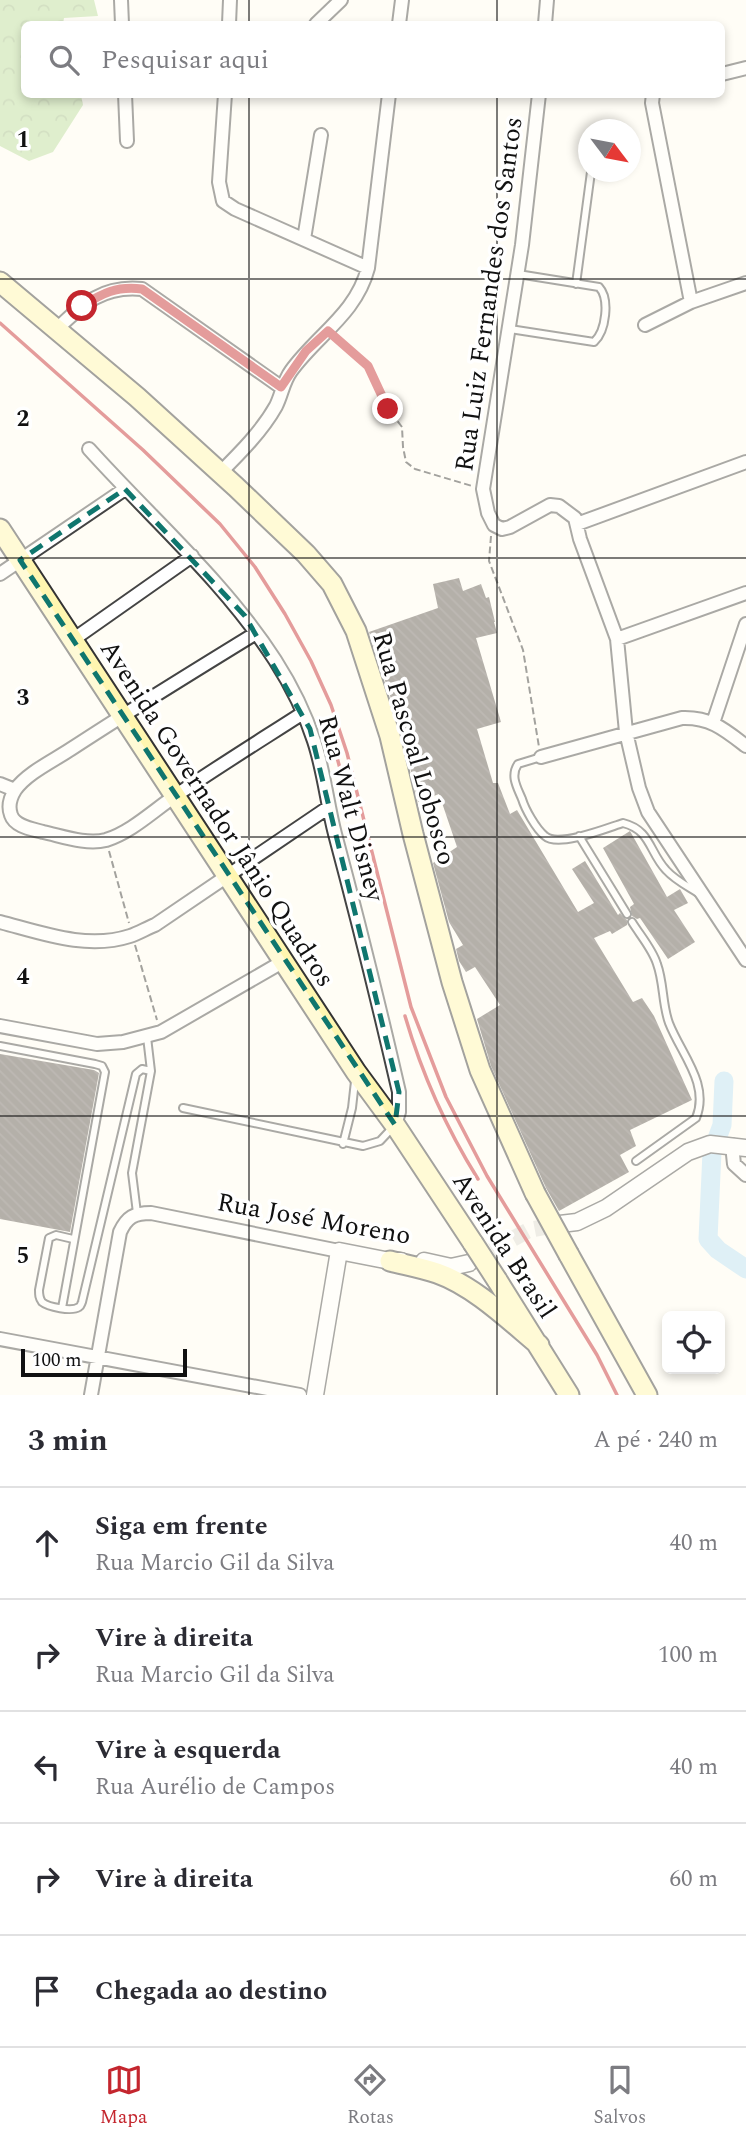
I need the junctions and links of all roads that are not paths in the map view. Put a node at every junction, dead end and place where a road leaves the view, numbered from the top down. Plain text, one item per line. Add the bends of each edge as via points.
1 (121, 0) edge
2 (230, 0) edge
3 (341, 0) edge
4 (402, 0) edge
5 (547, 0) edge
6 (122, 21) edge
7 (229, 21) edge
8 (319, 21) edge
9 (399, 21) edge
10 (545, 21) edge
11 (746, 68) edge
12 (725, 73) edge
13 (125, 98) edge
14 (226, 98) edge
15 (389, 98) edge
16 (538, 98) edge
17 (653, 98) edge
18 (321, 135) dead end
19 (127, 141) dead end
20 (590, 182) edge
21 (304, 239) junction
22 (368, 268) junction
23 (518, 274) junction
24 (0, 282) edge
25 (746, 283) edge
26 (576, 284) junction
27 (691, 302) junction
28 (645, 325) dead end
29 (57, 329) junction
30 (510, 329) junction
31 (281, 387) junction
32 (89, 449) dead end
33 (746, 461) edge
34 (220, 473) junction
35 (125, 489) junction
36 (577, 524) junction
37 (0, 529) edge
38 (192, 556) junction
39 (20, 560) junction
40 (0, 574) edge
41 (746, 593) edge
42 (746, 624) edge
43 (256, 633) junction
44 (74, 639) junction
45 (617, 639) junction
46 (303, 713) junction
47 (121, 716) junction
48 (713, 723) junction
49 (626, 732) junction
50 (746, 746) edge
51 (541, 757) joint
52 (0, 784) edge
53 (15, 790) junction
54 (176, 795) junction
55 (330, 807) junction
56 (0, 815) edge
57 (13, 820) junction
58 (579, 836) junction
59 (228, 877) junction
60 (702, 895) junction
61 (627, 914) dead end
62 (0, 922) edge
63 (632, 922) dead end
64 (746, 960) edge
65 (284, 961) junction
66 (0, 1026) edge
67 (147, 1037) junction
68 (0, 1046) edge
69 (151, 1071) junction
70 (356, 1072) junction
71 (183, 1108) dead end
72 (395, 1125) junction
73 (343, 1144) junction
74 (729, 1145) edge
75 (119, 1150) junction
76 (135, 1152) junction
77 (636, 1161) dead end
78 (746, 1175) edge
79 (144, 1213) junction
80 (560, 1224) tunnel mouth
81 (73, 1239) junction
82 (339, 1251) junction
83 (471, 1253) junction
84 (390, 1261) junction
85 (62, 1308) junction
86 (0, 1339) edge
87 (539, 1345) junction
88 (98, 1356) junction
89 (91, 1395) edge
90 (300, 1395) edge
91 (315, 1395) edge
92 (569, 1395) edge
93 (647, 1395) edge

1 - 6 street
2 - 7 street
3 - 8 street
4 - 9 street
5 - 10 street
11 - 12 street
13 - 19 street
14 - 21 street via 219,182 223,201
15 - 22 street
16 - 23 street, Rua Luiz Fernandes dos Santos
17 - 27 street
18 - 21 street
20 - 26 lane
21 - 22 street
22 - 31 street via 355,300 306,351
23 - 26 lane
23 - 30 street, Rua Luiz Fernandes dos Santos
24 - 29 main road, Rua Pascoal Lobosco
25 - 27 street
26 - 30 lane via 599,287 605,293 601,331 594,342
27 - 28 street
29 - 31 street via 99,295 112,289 142,289
29 - 34 main road, Rua Pascoal Lobosco
30 - 36 street, Rua Luiz Fernandes dos Santos via 484,495 494,525 510,527 551,505 559,506
31 - 34 street via 263,425
32 - 35 street, Rua Walt Disney
33 - 36 street
34 - 93 main road, Rua Pascoal Lobosco, bridge via 320,568 356,631 390,736 452,982 489,1093 535,1193
35 - 38 street, Rua Walt Disney
35 - 39 street
36 - 45 street
37 - 39 main road, Avenida Governador Jânio Quadros
38 - 43 street, Rua Walt Disney
38 - 44 street
39 - 40 street
39 - 44 main road, Avenida Governador Jânio Quadros
41 - 45 street
42 - 48 street
43 - 46 street, Rua Walt Disney
43 - 47 street
44 - 47 main road, Avenida Governador Jânio Quadros
45 - 49 street
46 - 54 street
46 - 55 street, Rua Walt Disney
47 - 53 street
47 - 54 main road, Avenida Governador Jânio Quadros
48 - 49 street via 682,718
48 - 50 street
49 - 51 street
49 - 60 street via 648,812
51 - 58 lane via 518,764 514,770 525,808 545,836 558,840
52 - 53 street
53 - 57 street via 9,812
54 - 57 street via 117,835 94,842 28,828
54 - 59 main road, Avenida Governador Jânio Quadros
55 - 59 street
55 - 72 street, Rua Walt Disney via 399,1092
56 - 57 street
58 - 60 lane via 623,823 634,826 642,831 664,869
58 - 61 lane
59 - 62 street via 155,925 117,939 67,939
59 - 65 main road, Avenida Governador Jânio Quadros
60 - 64 street
63 - 77 lane via 657,962 666,1015 701,1097 696,1118
65 - 67 street
65 - 70 main road, Avenida Governador Jânio Quadros
66 - 67 street via 97,1044
67 - 69 lane
68 - 81 lane via 95,1064 105,1072
69 - 75 lane via 142,1069 136,1074
69 - 76 lane
70 - 72 main road, Avenida Governador Jânio Quadros
70 - 73 lane
71 - 73 lane
72 - 73 lane via 373,1144
72 - 83 main road, Avenida Brasil
74 - 78 street via 734,1164
74 - 80 street via 688,1152 590,1217
75 - 76 lane
75 - 85 lane via 82,1302 80,1307
76 - 79 lane via 132,1173
79 - 82 street, Rua José Moreno
79 - 88 street via 124,1223 120,1232
81 - 85 lane
81 - 85 lane via 49,1238 39,1290 44,1304
82 - 84 street, Rua José Moreno
82 - 91 street
83 - 84 street, Rua José Moreno via 451,1267
83 - 87 main road, Avenida Brasil, bridge via 497,1280
84 - 87 main road via 453,1281
86 - 88 street
87 - 92 main road, Avenida Brasil
88 - 89 street
88 - 90 street

